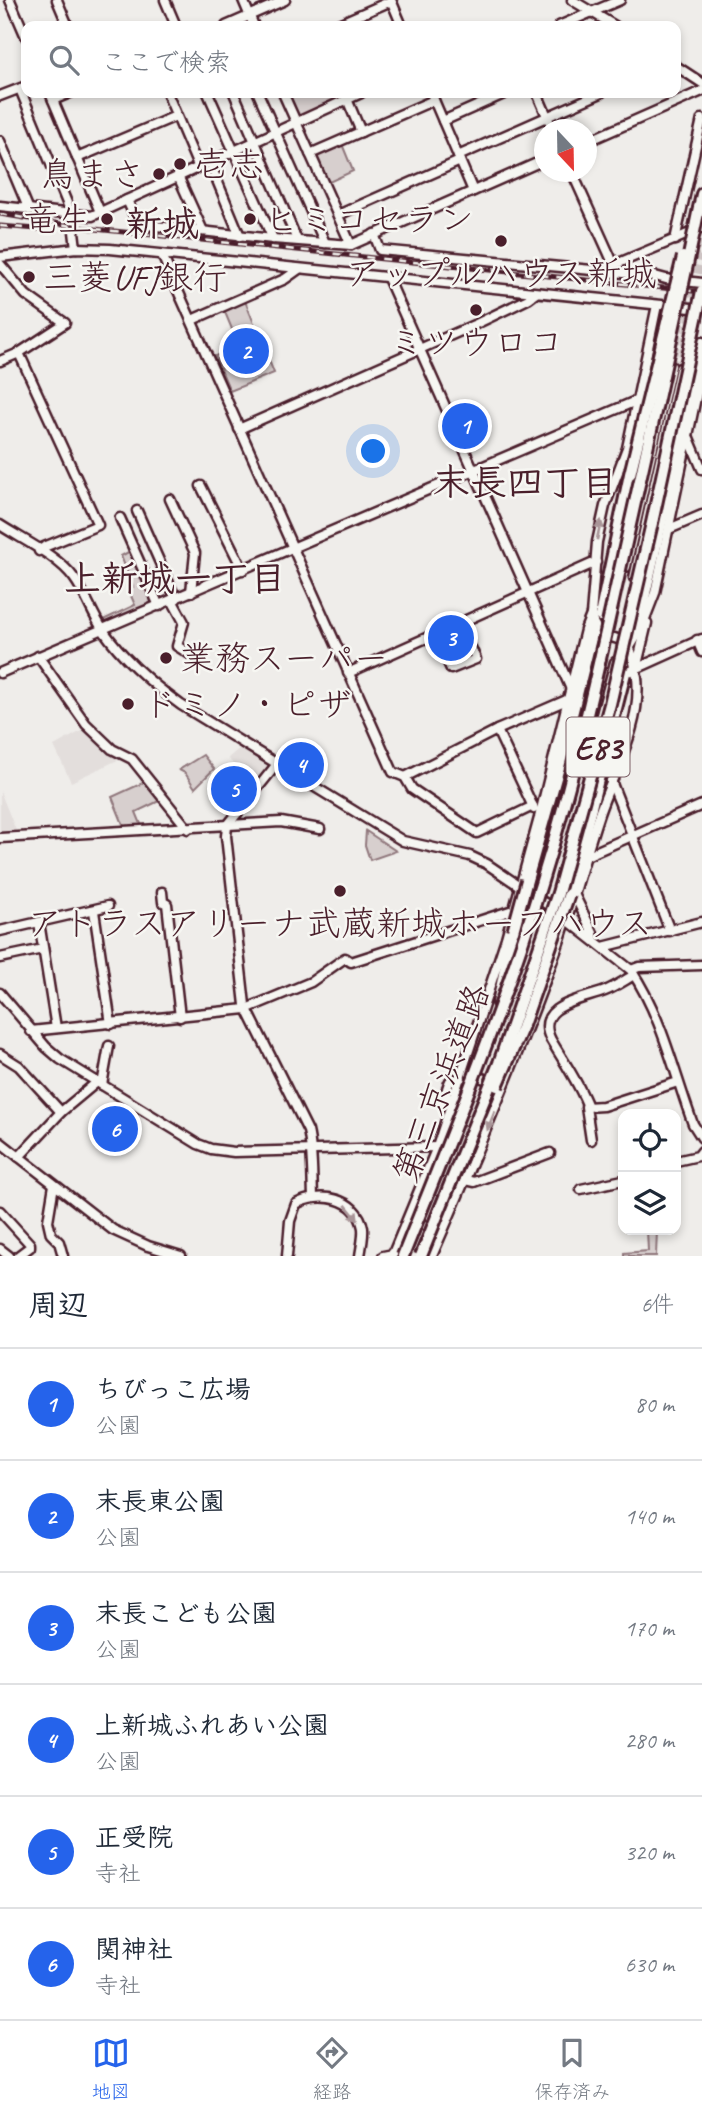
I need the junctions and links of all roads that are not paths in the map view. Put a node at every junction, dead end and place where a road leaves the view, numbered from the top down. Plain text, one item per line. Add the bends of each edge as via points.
1 (10, 0) edge
2 (57, 0) edge
3 (165, 0) edge
4 (243, 0) edge
5 (285, 0) edge
6 (572, 0) edge
7 (620, 0) edge
8 (391, 1) edge
9 (593, 12) junction
10 (250, 16) junction
11 (66, 21) edge
12 (174, 21) edge
13 (238, 21) edge
14 (252, 21) edge
15 (345, 21) edge
16 (400, 21) edge
17 (571, 21) edge
18 (607, 21) edge
19 (21, 25) edge
20 (681, 69) edge
21 (702, 83) edge
22 (21, 88) edge
23 (702, 91) edge
24 (0, 96) edge
25 (27, 98) edge
26 (51, 98) edge
27 (169, 98) edge
28 (210, 98) edge
29 (236, 98) edge
30 (260, 98) edge
31 (285, 98) edge
32 (428, 98) edge
33 (433, 98) edge
34 (495, 98) edge
35 (539, 98) edge
36 (589, 98) edge
37 (347, 99) joint
38 (176, 116) junction
39 (547, 116) junction
40 (548, 119) edge
41 (702, 119) edge
42 (443, 121) junction
43 (296, 122) junction
44 (275, 131) junction
45 (361, 132) junction
46 (597, 137) edge
47 (0, 141) edge
48 (254, 141) junction
49 (234, 150) junction
50 (310, 154) junction
51 (77, 158) junction
52 (459, 158) junction
53 (209, 161) junction
54 (534, 164) edge
55 (198, 166) junction
56 (178, 176) junction
57 (577, 182) edge
58 (473, 191) junction
59 (702, 194) edge
60 (127, 200) junction
61 (0, 206) edge
62 (699, 208) junction
63 (29, 210) junction
64 (100, 212) junction
65 (75, 215) junction
66 (338, 215) junction
67 (702, 228) edge
68 (203, 231) junction
69 (374, 234) junction
70 (240, 236) junction
71 (273, 239) junction
72 (297, 240) junction
73 (675, 240) junction
74 (325, 243) junction
75 (351, 245) junction
76 (75, 248) junction
77 (162, 255) junction
78 (0, 257) edge
79 (0, 264) edge
80 (614, 265) junction
81 (299, 269) junction
82 (605, 271) junction
83 (388, 278) junction
84 (702, 283) edge
85 (702, 291) edge
86 (536, 293) junction
87 (657, 305) junction
88 (702, 309) edge
89 (192, 320) junction
90 (702, 343) edge
91 (418, 348) junction
92 (19, 352) junction
93 (0, 361) edge
94 (702, 369) edge
95 (638, 400) junction
96 (239, 429) junction
97 (689, 438) junction
98 (699, 453) edge
99 (702, 469) edge
100 (473, 471) junction
101 (201, 486) dead end
102 (170, 499) dead end
103 (137, 511) dead end
104 (702, 515) edge
105 (120, 518) dead end
106 (0, 525) edge
107 (669, 529) junction
108 (293, 548) junction
109 (40, 551) junction
110 (596, 562) junction
111 (243, 570) junction
112 (191, 592) junction
113 (527, 592) junction
114 (654, 593) junction
115 (174, 599) junction
116 (159, 606) junction
117 (616, 607) junction
118 (645, 617) junction
119 (460, 622) junction
120 (593, 622) junction
121 (637, 629) junction
122 (103, 630) junction
123 (435, 634) junction
124 (615, 640) junction
125 (700, 640) edge
126 (629, 648) junction
127 (702, 652) edge
128 (589, 654) junction
129 (38, 656) junction
130 (196, 658) dead end
131 (630, 671) junction
132 (612, 672) junction
133 (0, 673) edge
134 (348, 673) junction
135 (571, 689) junction
136 (569, 699) junction
137 (497, 730) junction
138 (277, 764) junction
139 (405, 777) junction
140 (611, 781) junction
141 (702, 805) edge
142 (533, 806) junction
143 (541, 821) junction
144 (227, 826) junction
145 (188, 828) junction
146 (320, 829) dead end
147 (632, 835) junction
148 (0, 838) edge
149 (586, 856) junction
150 (520, 885) junction
151 (162, 892) dead end
152 (574, 894) junction
153 (541, 899) junction
154 (108, 906) dead end
155 (549, 906) junction
156 (513, 910) junction
157 (94, 911) junction
158 (567, 919) junction
159 (39, 922) junction
160 (702, 922) edge
161 (670, 930) junction
162 (0, 931) edge
163 (594, 940) junction
164 (603, 947) junction
165 (43, 949) junction
166 (0, 958) edge
167 (702, 965) edge
168 (633, 973) junction
169 (0, 993) edge
170 (246, 1009) junction
171 (180, 1017) junction
172 (111, 1024) junction
173 (56, 1028) junction
174 (32, 1031) junction
175 (492, 1033) junction
176 (109, 1046) dead end
177 (3, 1056) edge
178 (0, 1067) edge
179 (462, 1074) junction
180 (478, 1076) junction
181 (487, 1080) junction
182 (678, 1082) junction
183 (99, 1084) junction
184 (505, 1087) junction
185 (588, 1107) junction
186 (61, 1112) junction
187 (472, 1135) junction
188 (702, 1138) edge
189 (591, 1140) dead end
190 (0, 1142) edge
191 (437, 1147) junction
192 (311, 1150) junction
193 (702, 1151) edge
194 (550, 1153) dead end
195 (19, 1157) junction
196 (681, 1160) edge
197 (465, 1180) junction
198 (618, 1182) edge
199 (422, 1184) junction
200 (54, 1185) junction
201 (581, 1189) dead end
202 (438, 1191) junction
203 (313, 1197) junction
204 (457, 1198) junction
205 (0, 1210) edge
206 (0, 1249) edge
207 (398, 1254) edge
208 (9, 1256) edge
209 (18, 1256) edge
210 (63, 1256) edge
211 (181, 1256) edge
212 (287, 1256) edge
213 (360, 1256) edge
214 (383, 1256) edge
215 (420, 1256) edge
216 (432, 1256) edge

1 - 19 street
2 - 11 street
3 - 12 street
4 - 10 street
5 - 10 street
6 - 9 street
7 - 9 street
8 - 15 street
8 - 16 street
9 - 17 street
9 - 18 street
10 - 13 street
10 - 14 street
20 - 21 street
22 - 24 street
23 - 46 street
25 - 65 street
26 - 51 street
27 - 38 street
28 - 49 street
29 - 48 street
30 - 44 street
31 - 43 street
32 - 45 street
33 - 42 street
34 - 42 street
35 - 39 street
36 - 39 street
37 - 43 street
37 - 45 street
38 - 51 street
38 - 55 street
39 - 40 street
39 - 52 street
41 - 73 street
42 - 52 street
43 - 44 street
43 - 50 street
44 - 48 street
44 - 74 street
45 - 50 street
47 - 63 street
48 - 49 street
48 - 72 street
49 - 53 street
49 - 71 street
50 - 66 street
51 - 64 street
52 - 58 street
52 - 66 street
53 - 55 street
53 - 70 street
54 - 58 street
55 - 56 street
56 - 60 street
56 - 68 street
57 - 80 street
58 - 69 street
59 - 62 highway, 第三京浜道路 / E83
60 - 64 street
60 - 68 street via 138,224
61 - 63 street
62 - 120 highway, bridge via 677,274
62 - 175 highway, 第三京浜道路 / E83, bridge via 592,698 543,879
63 - 65 street
64 - 65 street
65 - 76 street
66 - 75 street
67 - 73 street
68 - 70 street
69 - 75 street
69 - 82 street via 380,250
70 - 71 street
71 - 72 street
72 - 74 street
73 - 80 street
74 - 75 street
76 - 77 street
76 - 78 street
77 - 81 street
77 - 89 street
79 - 92 street via 26,295 65,323
80 - 82 street
81 - 83 street
81 - 89 street
82 - 84 street
83 - 86 street
83 - 91 street
85 - 187 highway, 第三京浜道路 / E83, bridge via 588,786 536,963
86 - 87 street
86 - 91 street
87 - 88 street
87 - 95 street
89 - 96 street
90 - 121 highway
91 - 96 street
91 - 100 street
92 - 93 street
92 - 109 street via 98,526
94 - 97 street
95 - 100 street
110 -> 95 street via 605,506 623,461
96 - 108 street
97 - 98 street
97 - 107 street
98 - 99 street
100 - 108 street
100 - 113 street
101 - 111 street
102 - 112 street via 195,553
103 - 115 street
104 - 107 street
105 - 116 street
106 - 109 street
107 - 114 street
108 - 111 street
108 - 134 street
109 - 122 street via 75,579
110 - 113 street
110 - 120 street
111 - 112 street
112 - 115 street
113 - 119 street
113 - 135 street
114 - 118 street
114 - 131 street
115 - 116 street
115 - 130 street via 184,622 177,646
116 - 122 street
117 - 120 street
117 - 124 street
117 - 124 street via 675,367
118 - 121 street
118 - 126 street
119 - 123 street
119 - 123 street via 476,659 451,670
120 - 124 street
120 - 128 highway
120 - 135 street
121 - 124 street via 631,636
121 - 126 street
122 - 129 street
122 - 138 street via 155,686
123 - 134 street
124 - 126 street
124 - 128 highway via 599,642
124 - 132 street
124 - 153 street
125 - 127 street
125 - 131 street
126 - 131 street
126 - 132 street
128 - 143 highway
129 - 133 street
129 - 145 street via 86,724 112,749 132,759
131 - 140 street via 637,680 635,713
131 - 187 highway, bridge via 569,894 505,1071
132 - 155 street
134 - 139 street via 393,772
135 - 136 street
136 - 137 street
136 - 143 street
137 - 139 street
137 - 142 street
138 - 144 street
138 - 150 street via 403,841 470,856
139 - 142 street via 412,789 477,832
140 - 147 street
140 - 149 street
141 - 147 street
142 - 143 street
143 - 150 street
143 - 175 highway, bridge
144 - 145 street
144 - 146 street via 281,821
144 - 170 street
145 - 148 street
147 - 149 street
147 - 161 street
149 - 152 street
150 - 153 street
150 - 156 street
151 - 171 street
152 - 158 street
152 - 163 street
153 - 155 street
153 - 180 street
154 - 157 street
155 - 158 street
155 - 181 street
156 - 170 street via 351,962 345,958 311,982
156 - 179 street
157 - 159 street
157 - 172 street
158 - 163 street
158 - 184 street
159 - 162 street
159 - 165 street
160 - 161 street
161 - 164 street
163 - 164 street
164 - 168 street
165 - 166 street
165 - 173 street
167 - 168 street via 639,967
168 - 182 street via 650,1004
168 - 185 street via 605,991 551,1011 547,1020 550,1037
169 - 174 street
170 - 171 street
170 - 192 street via 304,1122
171 - 172 street
172 - 173 street
173 - 174 street
174 - 183 street via 60,1059
175 - 207 highway, 第三京浜道路 / E83, bridge
176 - 183 street
177 - 178 street
177 - 186 street via 19,1066
179 - 180 street
179 - 191 street
180 - 181 street
180 - 202 street
181 - 184 street
181 - 202 street
182 - 185 street
182 - 188 street
183 - 186 street
183 - 192 street via 211,1149
184 -> 197 street
185 - 189 street
186 - 195 street
187 - 215 highway, 第三京浜道路 / E83, bridge
190 - 195 street
191 - 192 street
191 - 199 street
192 - 203 street
193 - 196 street
194 - 197 street via 474,1182
195 - 200 street
197 - 204 street
198 - 201 street
199 - 202 street
199 - 207 street
200 - 210 street via 49,1227
200 - 211 street via 113,1230
202 - 204 street
202 - 207 street
202 - 215 street
203 - 212 street via 294,1209
203 -> 213 street via 337,1199 349,1206 363,1227
204 - 216 street
205 - 209 street via 30,1244
206 - 208 street
207 - 214 street
207 - 215 street

